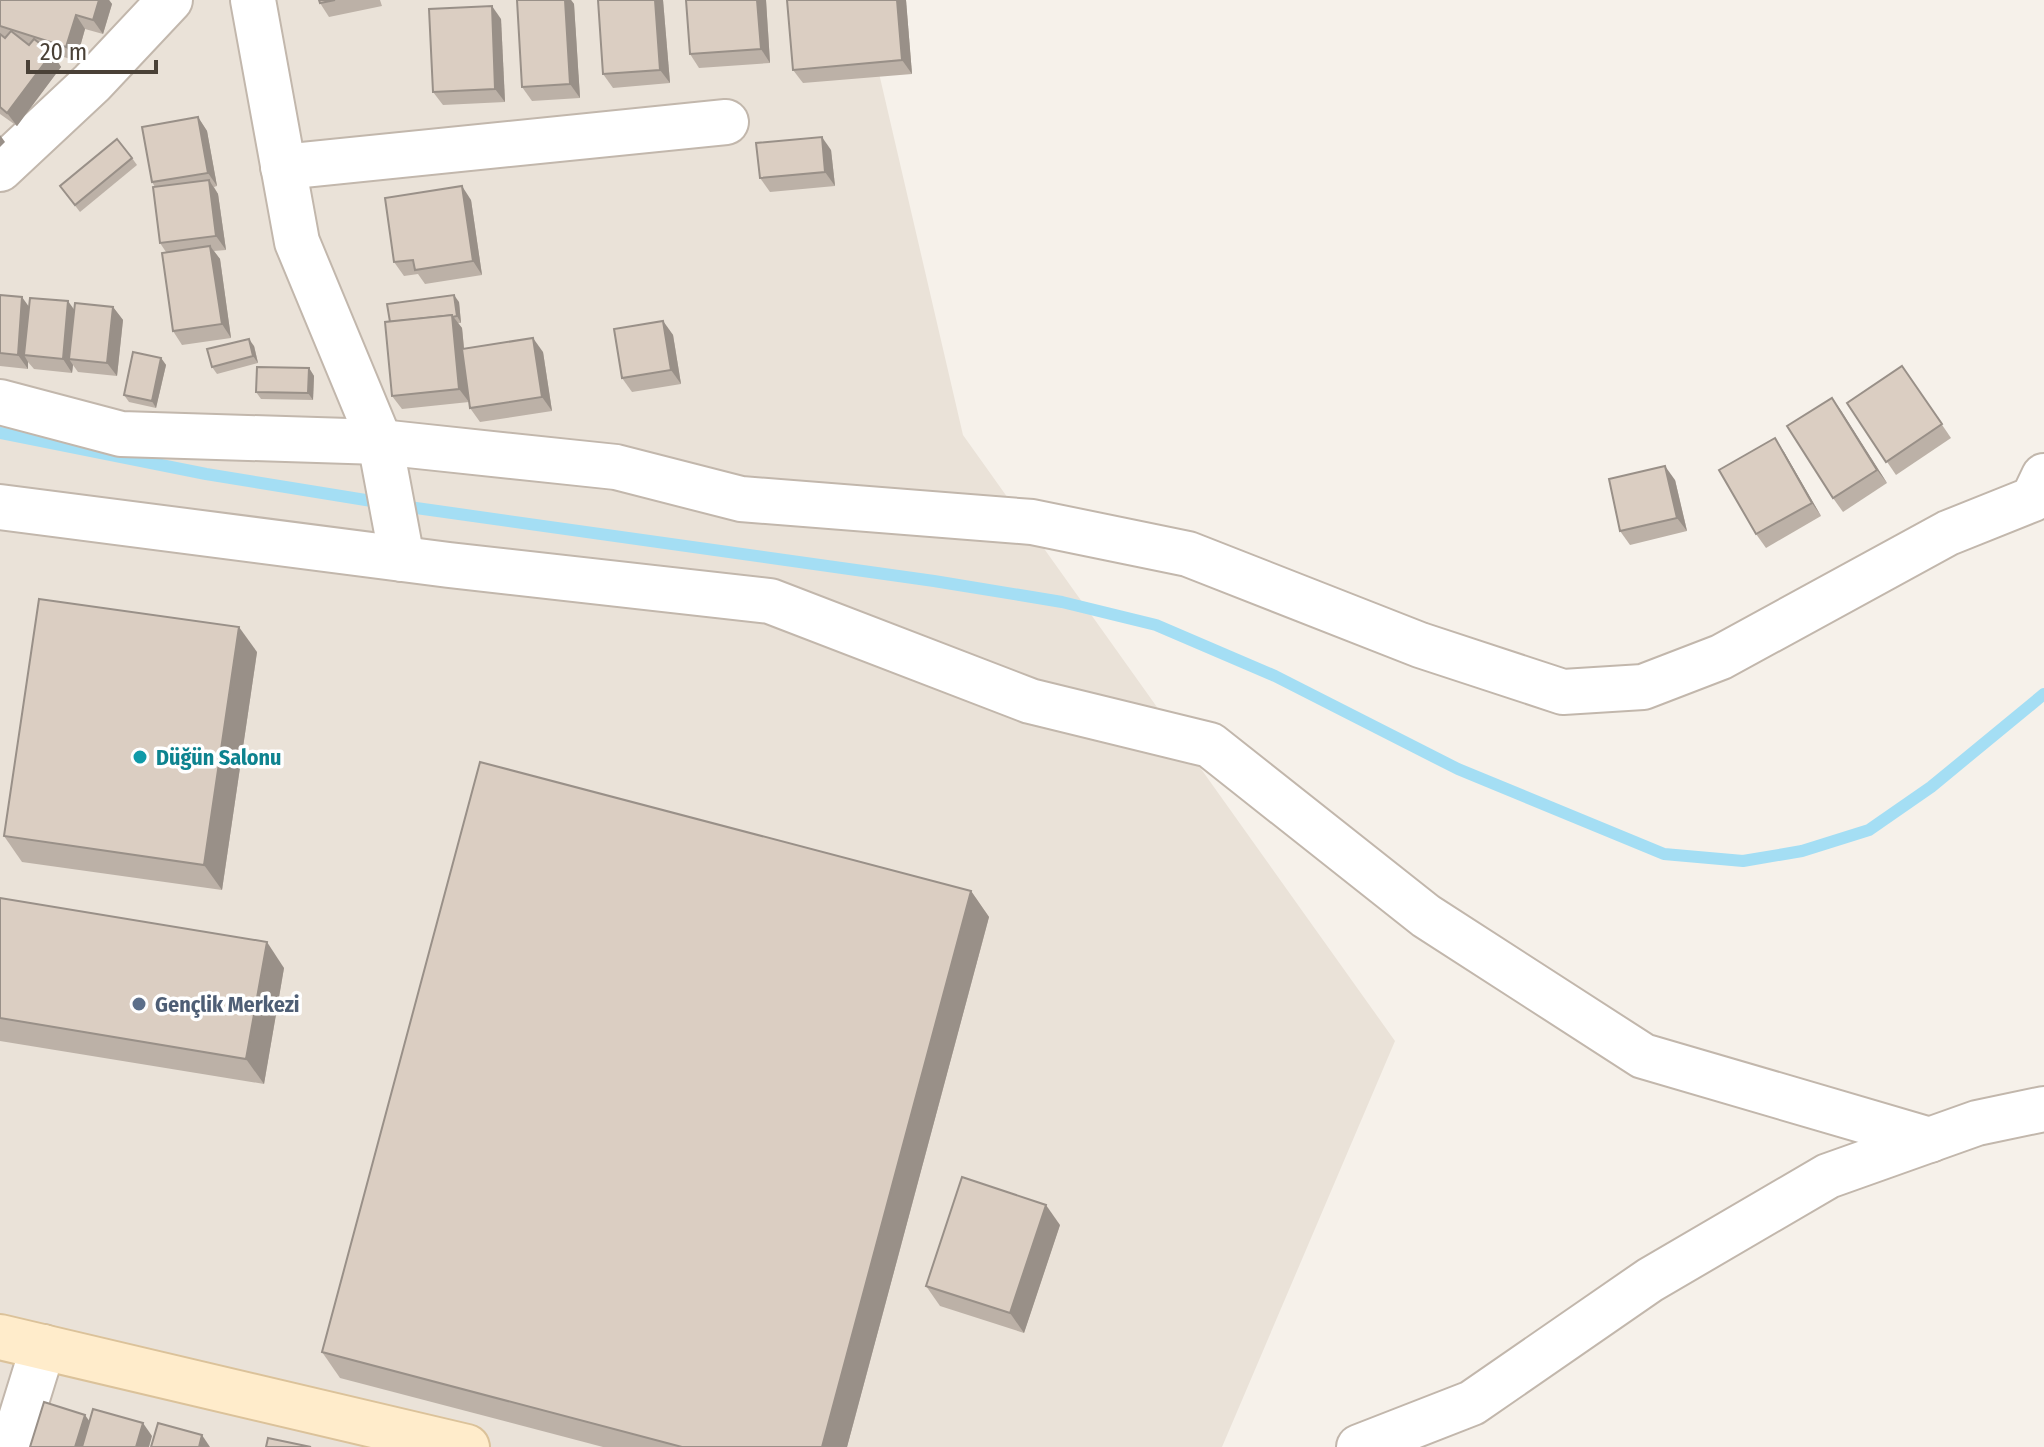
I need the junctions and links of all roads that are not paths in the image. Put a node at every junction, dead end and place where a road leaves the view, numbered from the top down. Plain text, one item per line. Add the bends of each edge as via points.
1 (170, 0) edge
2 (253, 0) edge
3 (726, 122) dead end
4 (283, 167) junction
5 (0, 169) edge
6 (0, 402) edge
7 (382, 454) junction
8 (2044, 476) edge
9 (0, 507) edge
10 (399, 543) junction
11 (2044, 1109) edge
12 (1930, 1140) junction
13 (0, 1337) edge
14 (43, 1347) junction
15 (361, 1434) edge
16 (12, 1447) edge
17 (467, 1447) edge
18 (1359, 1447) edge

1 - 5 street
2 - 4 street
3 - 4 street
4 - 7 street via 297,242
6 - 7 street via 121,434
7 - 8 street via 616,467 741,499 1032,522 1188,554 1420,645 1563,692 1643,687 1721,657 1948,533 2033,499
7 - 10 street
9 - 10 street
10 - 12 street via 770,601 1030,701 1210,745 1426,916 1643,1056
11 - 12 street via 1977,1123
12 - 18 street via 1828,1176 1650,1280 1472,1403
13 - 14 street
14 - 15 street
14 - 16 street
15 - 17 street

